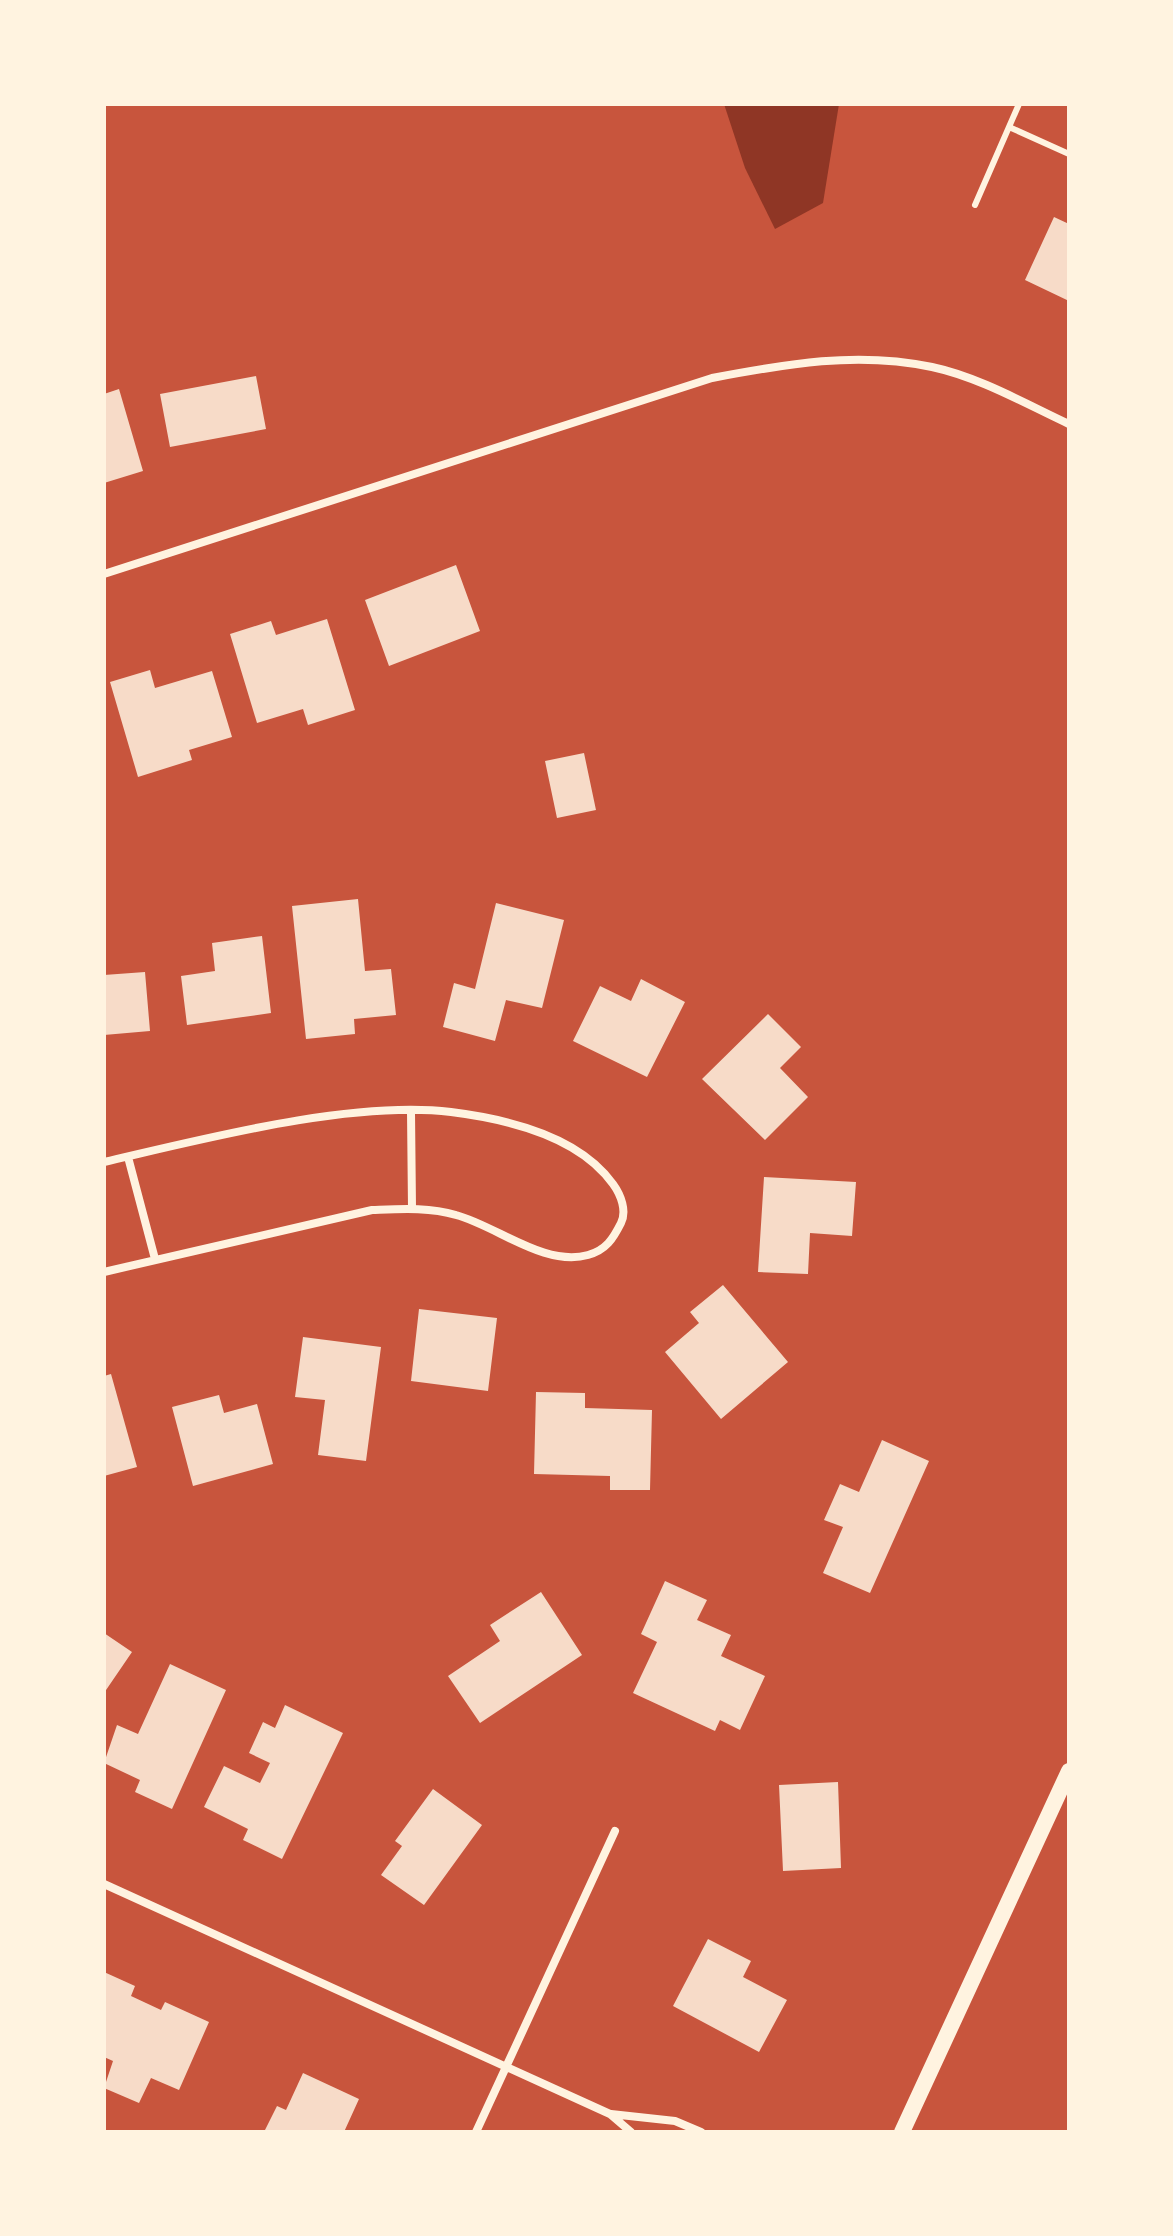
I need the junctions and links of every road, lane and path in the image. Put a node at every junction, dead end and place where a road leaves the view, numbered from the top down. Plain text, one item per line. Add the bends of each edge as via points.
1 (1019, 104) edge
2 (1009, 127) junction
3 (1069, 154) edge
4 (975, 205) dead end
5 (1069, 424) edge
6 (104, 574) edge
7 (411, 1112) junction
8 (128, 1157) junction
9 (104, 1162) edge
10 (412, 1208) junction
11 (155, 1259) junction
12 (104, 1272) edge
13 (1069, 1771) edge
14 (615, 1831) dead end
15 (104, 1884) edge
16 (506, 2066) junction
17 (610, 2114) junction
18 (476, 2132) edge
19 (631, 2132) edge
20 (701, 2132) edge
21 (902, 2132) edge

1 - 2 lane
2 - 3 lane
2 - 4 lane
5 - 6 street via 935,367 872,357 802,361 712,378
7 - 8 street via 373,1111 272,1126
7 - 10 street
7 - 10 street via 449,1111 486,1118 536,1131 579,1151 603,1170 620,1194 624,1218 610,1244 587,1256 554,1256 456,1215
8 - 9 street
8 - 11 street
10 - 11 street via 372,1210
11 - 12 street
13 - 21 main road
14 - 16 street
15 - 16 street
16 - 17 street
16 - 18 street
17 - 19 street
17 - 20 street via 675,2121

